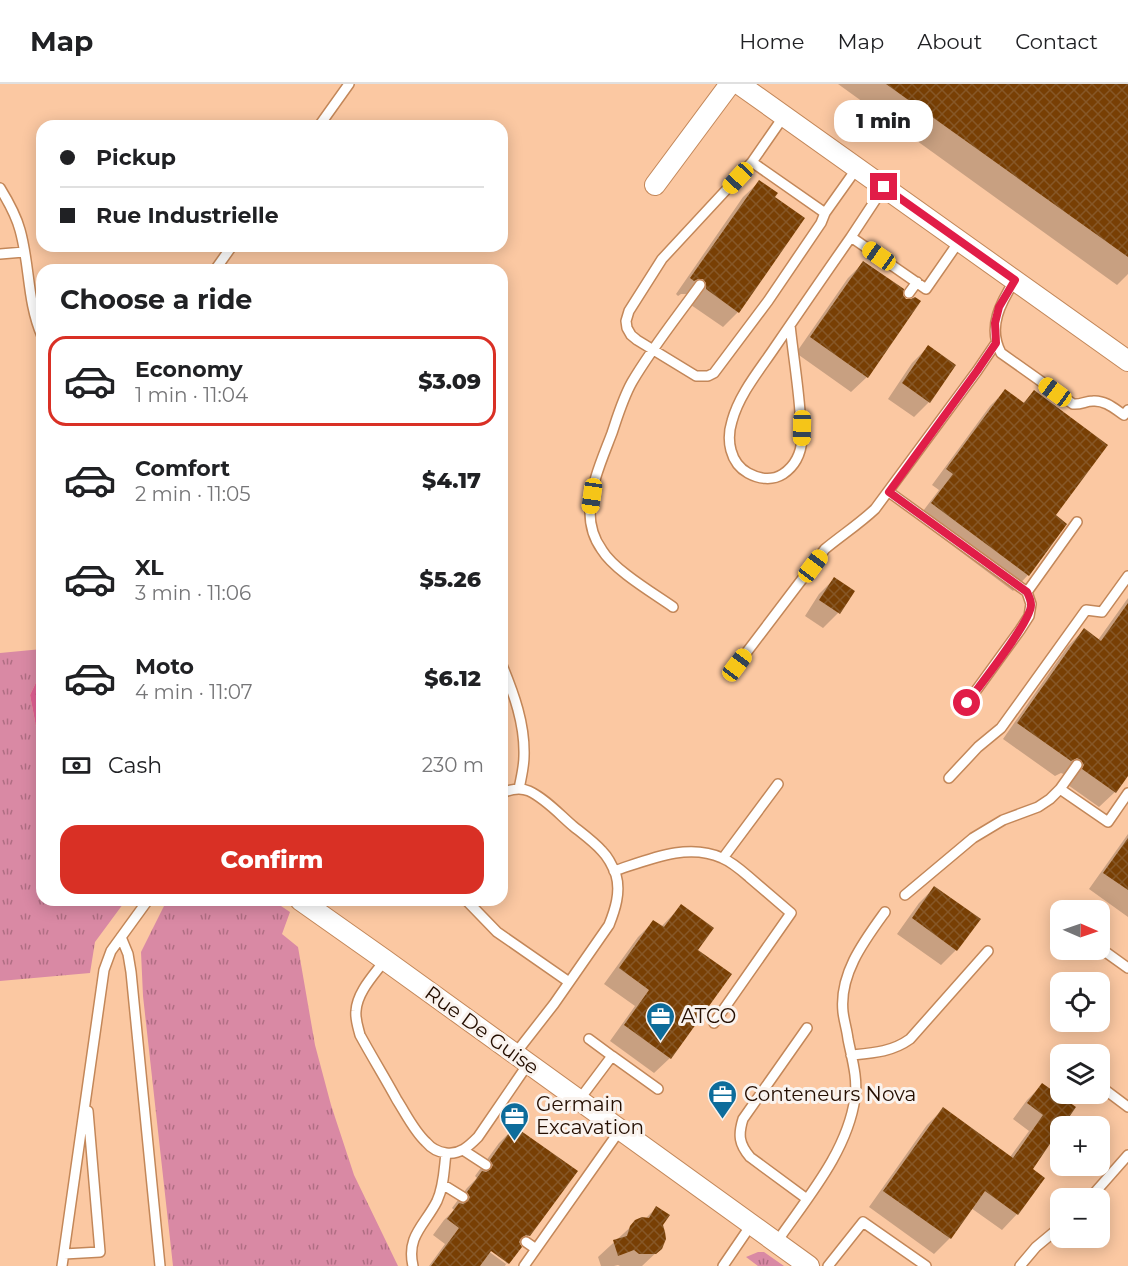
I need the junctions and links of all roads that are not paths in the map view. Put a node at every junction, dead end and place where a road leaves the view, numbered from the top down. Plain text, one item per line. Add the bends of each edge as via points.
1 (349, 84) edge
2 (730, 84) edge
3 (739, 84) edge
4 (784, 116) junction
5 (323, 120) edge
6 (752, 162) junction
7 (856, 168) junction
8 (655, 185) dead end
9 (884, 187) junction
10 (0, 188) edge
11 (825, 213) junction
12 (851, 237) junction
13 (960, 240) junction
14 (24, 252) junction
15 (0, 254) edge
16 (1015, 280) junction
17 (917, 282) junction
18 (700, 285) dead end
19 (909, 293) dead end
20 (36, 319) edge
21 (790, 325) junction
22 (996, 343) junction
23 (652, 350) junction
24 (1128, 361) edge
25 (1128, 410) edge
26 (889, 492) junction
27 (1077, 522) dead end
28 (1128, 576) edge
29 (1027, 592) junction
30 (673, 606) dead end
31 (737, 665) dead end
32 (508, 680) edge
33 (967, 703) dead end
34 (1077, 765) dead end
35 (949, 778) dead end
36 (778, 784) dead end
37 (519, 789) junction
38 (1060, 789) junction
39 (508, 790) edge
40 (1128, 793) edge
41 (723, 858) junction
42 (614, 871) junction
43 (905, 895) dead end
44 (144, 906) edge
45 (308, 906) edge
46 (472, 906) edge
47 (885, 912) dead end
48 (121, 937) junction
49 (988, 951) dead end
50 (1110, 955) edge
51 (385, 960) junction
52 (1128, 968) edge
53 (569, 982) junction
54 (714, 1023) dead end
55 (807, 1028) dead end
56 (589, 1039) dead end
57 (851, 1055) junction
58 (612, 1056) junction
59 (522, 1059) junction
60 (658, 1089) dead end
61 (87, 1093) junction
62 (1110, 1094) edge
63 (579, 1100) junction
64 (1128, 1107) edge
65 (620, 1130) junction
66 (463, 1150) junction
67 (446, 1153) junction
68 (1128, 1155) edge
69 (486, 1165) dead end
70 (442, 1184) junction
71 (1099, 1188) edge
72 (463, 1197) dead end
73 (807, 1199) junction
74 (553, 1205) dead end
75 (563, 1212) junction
76 (751, 1225) junction
77 (1050, 1235) edge
78 (526, 1242) dead end
79 (776, 1242) junction
80 (536, 1249) junction
81 (64, 1254) junction
82 (62, 1266) edge
83 (160, 1266) edge
84 (413, 1266) edge
85 (524, 1266) edge
86 (723, 1266) edge
87 (809, 1266) edge
88 (828, 1266) edge
89 (926, 1266) edge
90 (1020, 1266) edge

1 - 5 lane
2 - 8 street
3 - 4 street
4 - 6 lane
4 - 7 street
6 - 11 lane
6 - 23 lane via 662,259 629,310 626,321 631,335
7 - 9 street
7 - 11 lane
9 - 12 lane
9 - 13 street
10 - 14 lane via 16,217
11 - 23 lane via 768,301 714,373 696,376
12 - 17 lane
12 - 21 lane
13 - 16 street
13 - 17 lane via 926,289
14 - 15 lane
14 - 20 lane
16 - 22 lane via 999,307
16 - 24 street
17 - 19 lane
18 - 23 lane
21 - 21 lane via 742,396 731,423 732,456 749,474 766,479 783,474 790,467 802,440
22 - 25 lane via 1001,353 1073,404 1096,400 1124,416
22 - 26 lane
23 - 30 lane via 623,399 598,470 591,522 598,544 608,558
26 - 29 lane
26 - 31 lane via 858,525 825,549
27 - 29 lane
28 - 35 lane via 1102,612 1086,610 1001,728
29 - 33 lane via 1029,615
32 - 37 lane via 524,736
34 - 38 lane
36 - 41 lane
37 - 39 lane
37 - 42 lane via 544,801 594,844
38 - 40 lane via 1108,822
38 - 43 lane via 1038,807 1003,820 973,838
41 - 42 lane via 684,852
41 - 54 lane via 791,913
42 - 53 lane via 618,885 614,914
44 - 48 lane
45 - 51 street, Rue De Guise
46 - 53 lane via 496,932
47 - 57 lane via 861,945 844,989 843,1011
48 - 61 lane via 104,970
48 - 83 lane via 131,972
49 - 57 lane via 910,1039 889,1050
50 - 52 lane
51 - 59 street, Rue De Guise
51 - 67 lane via 359,997 356,1015 360,1035 422,1138 436,1151
53 - 59 lane
55 - 73 lane via 743,1119 740,1140 750,1157
56 - 58 lane
57 - 73 lane via 855,1078 851,1117 837,1150
58 - 60 lane
58 - 63 lane
59 - 63 street, Rue De Guise
59 - 66 lane via 478,1137
61 - 81 lane
61 - 81 lane via 100,1252
62 - 64 lane
63 - 65 street, Rue De Guise
65 - 75 lane
65 - 76 street, Rue De Guise
66 - 67 lane
66 - 69 lane
67 - 70 lane
68 - 71 lane
70 - 72 lane
70 - 84 lane via 438,1200 413,1240
73 - 79 lane
74 - 75 lane
75 - 80 lane
76 - 79 street, Rue De Guise
76 - 86 lane
77 - 90 lane
78 - 80 lane
79 - 87 street, Rue De Guise
80 - 85 lane
81 - 82 lane
88 - 89 lane via 862,1222

